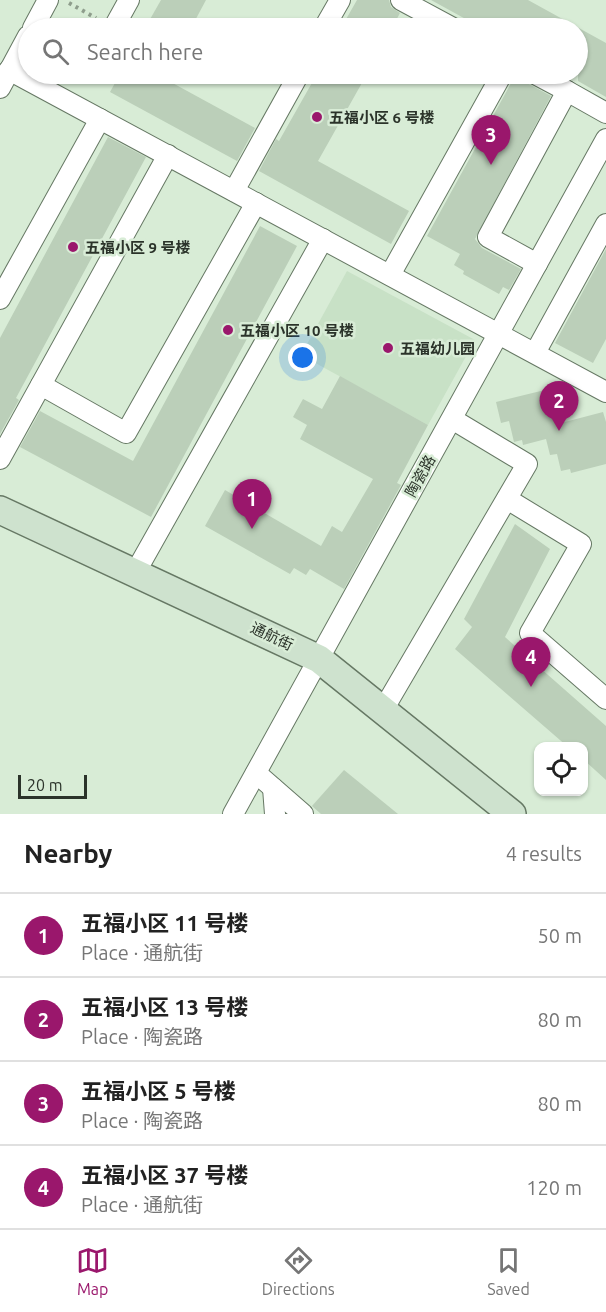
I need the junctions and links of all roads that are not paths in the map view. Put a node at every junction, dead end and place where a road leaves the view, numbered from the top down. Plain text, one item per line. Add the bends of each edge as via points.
1 (48, 0) edge
2 (129, 0) edge
3 (340, 0) edge
4 (401, 0) edge
5 (38, 18) edge
6 (119, 18) edge
7 (330, 18) edge
8 (434, 18) edge
9 (18, 55) edge
10 (5, 79) edge
11 (293, 84) edge
12 (496, 84) edge
13 (554, 84) edge
14 (567, 91) junction
15 (606, 112) edge
16 (100, 119) junction
17 (606, 139) edge
18 (168, 156) junction
19 (234, 191) junction
20 (256, 203) junction
21 (606, 224) edge
22 (323, 239) junction
23 (537, 264) junction
24 (390, 275) junction
25 (0, 299) edge
26 (498, 333) junction
27 (535, 353) junction
28 (41, 385) junction
29 (606, 392) edge
30 (452, 419) junction
31 (0, 459) edge
32 (507, 499) junction
33 (0, 510) edge
34 (135, 573) junction
35 (319, 659) junction
36 (606, 699) edge
37 (383, 710) junction
38 (256, 773) junction
39 (273, 788) junction
40 (233, 814) edge
41 (275, 814) edge
42 (303, 814) edge
43 (512, 814) edge

1 - 5 street
2 - 6 street
3 - 7 street
4 - 8 street
9 - 10 street
10 - 16 street
11 - 19 street
12 - 24 street
13 - 14 street
14 - 15 street
14 - 23 street via 488,237
16 - 18 street
16 - 25 street
17 - 23 street, 陶瓷路
18 - 19 street
18 - 28 street
19 - 20 street
20 - 22 street
20 - 28 street via 126,432
21 - 27 street
22 - 24 street
22 - 34 street
23 - 26 street, 陶瓷路
24 - 26 street
26 - 27 street
26 - 30 street, 陶瓷路
27 - 29 street
28 - 31 street
30 - 32 street via 527,464
30 - 35 street, 陶瓷路
32 - 36 street via 581,544 530,633
32 - 37 street
33 - 34 main road, 通航街
34 - 35 main road, 通航街
35 - 37 main road, 通航街
35 - 38 street, 陶瓷路
37 - 43 main road, 通航街
38 - 39 street
38 - 40 street, 陶瓷路
39 - 41 street
39 - 42 street

